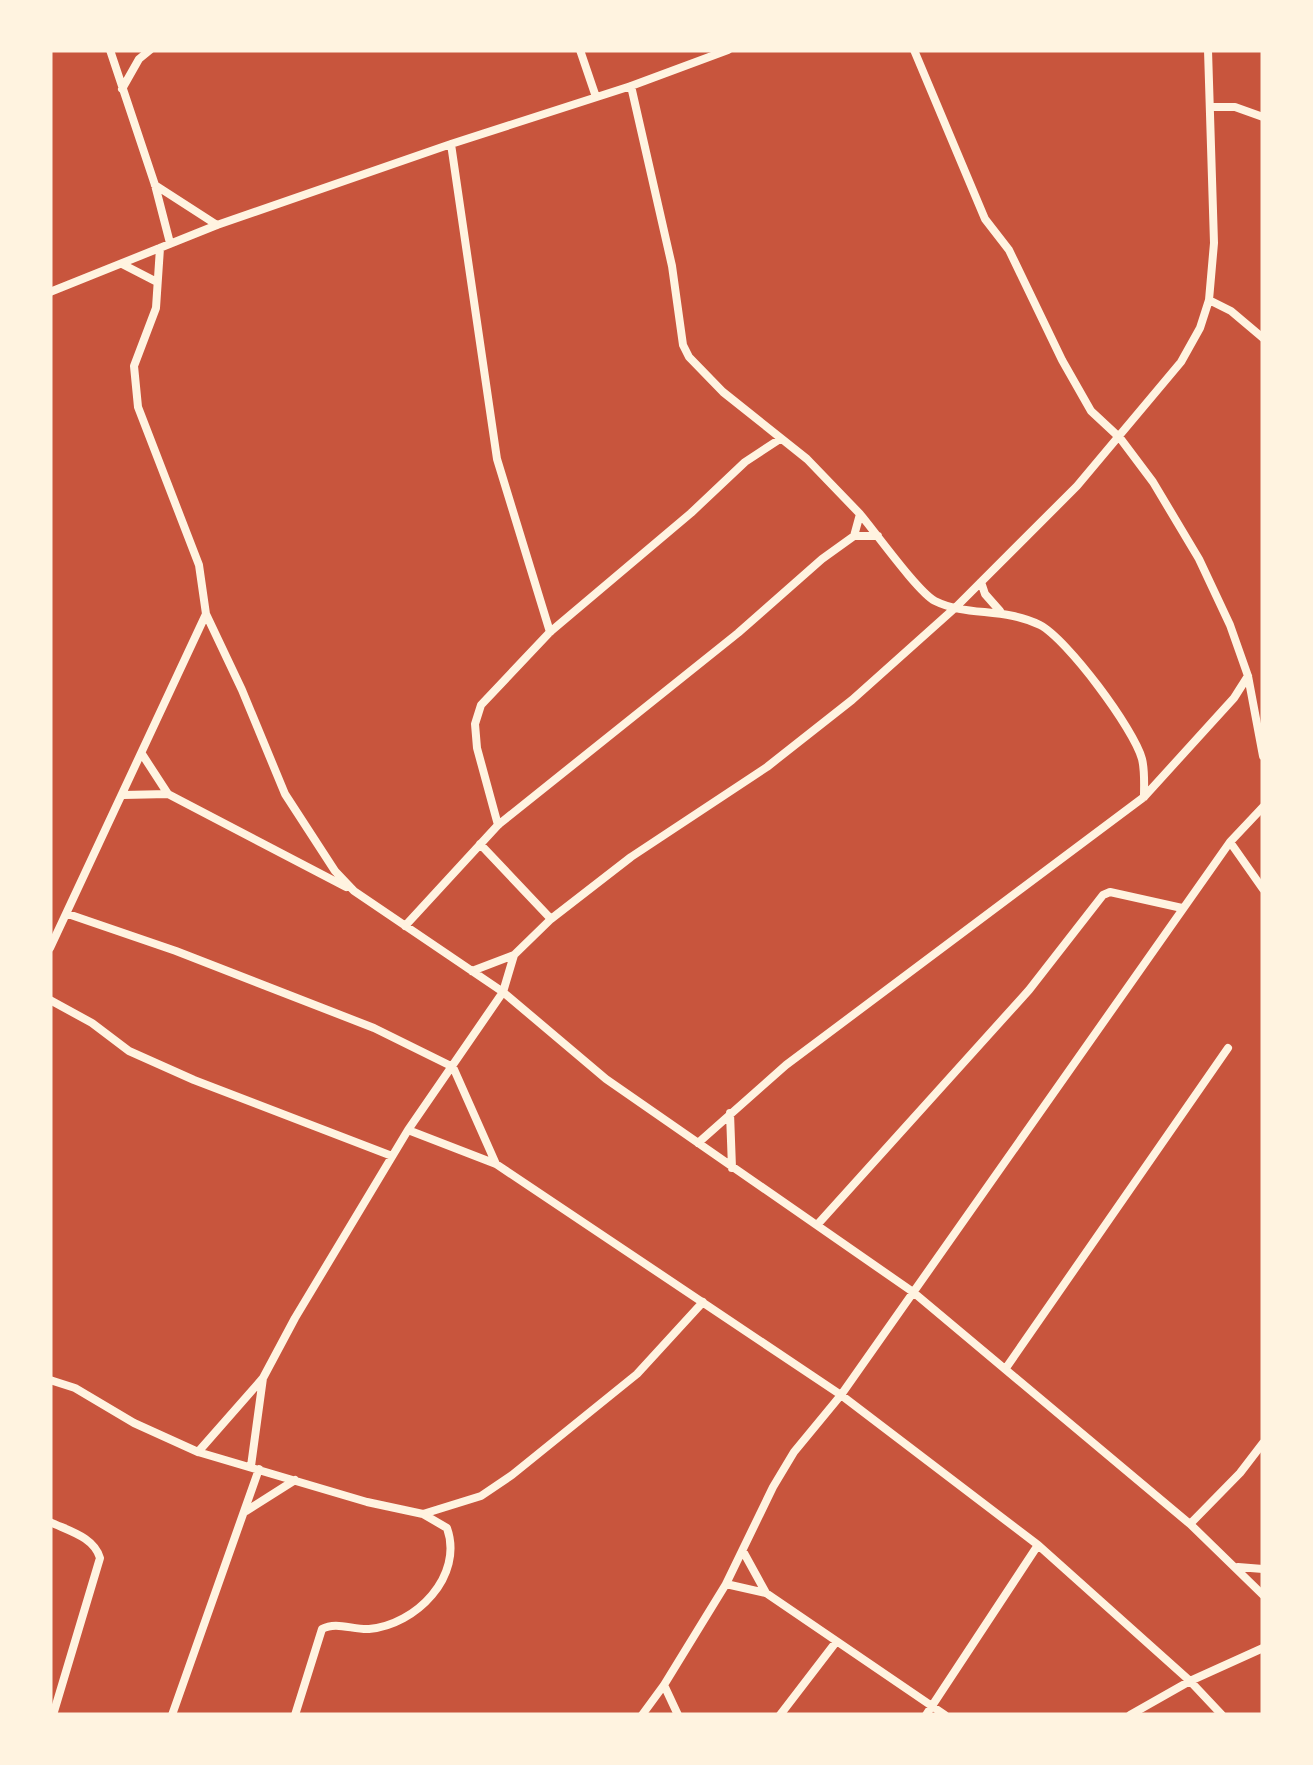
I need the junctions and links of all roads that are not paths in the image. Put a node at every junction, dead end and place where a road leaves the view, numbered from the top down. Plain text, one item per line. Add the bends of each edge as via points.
1 (110, 50) edge
2 (150, 50) edge
3 (580, 50) edge
4 (728, 50) edge
5 (905, 50) edge
6 (1208, 50) edge
7 (915, 54) edge
8 (631, 86) junction
9 (122, 89) junction
10 (596, 97) junction
11 (1212, 107) junction
12 (1263, 117) edge
13 (450, 144) junction
14 (155, 185) junction
15 (216, 226) junction
16 (170, 244) junction
17 (160, 248) junction
18 (122, 264) junction
19 (156, 282) junction
20 (50, 292) edge
21 (1209, 300) junction
22 (1263, 338) edge
23 (1120, 438) junction
24 (780, 440) junction
25 (860, 514) junction
26 (854, 536) junction
27 (878, 536) junction
28 (981, 582) junction
29 (956, 607) junction
30 (1000, 611) junction
31 (206, 614) junction
32 (550, 632) junction
33 (1248, 676) junction
34 (1234, 698) junction
35 (1254, 702) junction
36 (142, 754) junction
37 (1263, 756) edge
38 (168, 794) junction
39 (123, 795) junction
40 (1144, 797) junction
41 (1263, 807) edge
42 (498, 825) junction
43 (1230, 842) junction
44 (480, 844) junction
45 (1263, 890) edge
46 (354, 891) junction
47 (1182, 908) junction
48 (68, 914) junction
49 (551, 920) junction
50 (405, 926) junction
51 (50, 948) edge
52 (514, 956) junction
53 (471, 971) junction
54 (503, 992) junction
55 (50, 1000) edge
56 (1228, 1048) dead end
57 (453, 1066) junction
58 (730, 1113) junction
59 (408, 1130) junction
60 (698, 1143) junction
61 (392, 1156) junction
62 (496, 1164) junction
63 (732, 1168) junction
64 (816, 1225) junction
65 (914, 1292) junction
66 (702, 1302) junction
67 (1006, 1368) junction
68 (263, 1378) junction
69 (50, 1380) edge
70 (841, 1394) junction
71 (1263, 1443) edge
72 (198, 1452) junction
73 (255, 1468) junction
74 (295, 1480) junction
75 (246, 1511) junction
76 (423, 1514) junction
77 (50, 1522) edge
78 (1190, 1524) junction
79 (1038, 1545) junction
80 (743, 1552) junction
81 (1236, 1567) junction
82 (1263, 1569) edge
83 (726, 1584) junction
84 (766, 1593) junction
85 (1263, 1594) edge
86 (836, 1642) junction
87 (1263, 1648) edge
88 (1190, 1681) junction
89 (664, 1685) junction
90 (932, 1706) junction
91 (53, 1715) edge
92 (172, 1715) edge
93 (295, 1715) edge
94 (642, 1715) edge
95 (678, 1715) edge
96 (780, 1715) edge
97 (926, 1715) edge
98 (945, 1715) edge
99 (1130, 1715) edge
100 (1222, 1715) edge

1 - 9 street
2 - 9 street
3 - 10 street
4 - 8 street
5 - 7 street
6 - 11 street
7 - 23 street via 984,219 1009,250 1091,411
8 - 10 street
8 - 24 street via 672,266 682,345 722,392
9 - 14 street
10 - 13 street
11 - 12 street
11 - 21 street
13 - 15 street
13 - 32 street via 497,459
14 - 15 street
14 - 16 street
15 - 16 street
16 - 17 street
17 - 18 street
17 - 19 street
18 - 19 street
18 - 20 street
19 - 31 street via 156,308 133,381 200,565
21 - 22 street
21 - 23 street via 1181,362
23 - 28 street
23 - 33 street via 1199,559
24 - 25 street via 807,458
24 - 32 street via 744,462
25 - 26 street
25 - 27 street
26 - 27 street
26 - 42 street
27 - 29 street via 920,588
28 - 29 street
28 - 30 street
29 - 30 street
29 - 49 street via 767,767 630,857
30 - 40 street via 1040,625 1081,665 1134,739
31 - 36 street
31 - 46 street via 285,794
32 - 42 street via 493,689 475,724
33 - 34 street
33 - 35 street
34 - 35 street
34 - 40 street
35 - 37 street
36 - 38 street
36 - 39 street
38 - 39 street
38 - 46 street
39 - 48 street
40 - 58 street
41 - 43 street
42 - 44 street
43 - 45 street
43 - 47 street
44 - 49 street
44 - 50 street
46 - 50 street
47 - 64 street via 1103,894 1029,990
47 - 65 street
48 - 51 street
48 - 57 street via 374,1028
49 - 52 street
50 - 53 street
52 - 53 street
52 - 54 street
53 - 54 street
54 - 57 street
54 - 60 street via 606,1079
55 - 61 street via 129,1052
56 - 67 street
57 - 59 street
57 - 62 street
58 - 60 street
58 - 63 street
59 - 61 street
59 - 62 street
60 - 63 street
61 - 68 street
62 - 66 street
63 - 64 street
64 - 65 street
65 - 67 street
65 - 70 street
66 - 70 street
66 - 76 street via 637,1374 512,1475 481,1496
67 - 78 street
68 - 72 street
68 - 73 street
69 - 72 street
70 - 79 street
70 - 80 street via 794,1452
71 - 78 street
72 - 73 street
73 - 74 street
73 - 75 street
74 - 75 street
74 - 76 street
75 - 92 street
76 - 93 street via 447,1528 451,1539 442,1580 421,1606 380,1627 322,1629
77 - 91 street via 89,1541 100,1558
78 - 81 street
79 - 88 street
79 - 90 street
80 - 83 street
80 - 84 street
81 - 82 street
81 - 85 street
83 - 84 street
83 - 89 street
84 - 86 street
86 - 90 street
86 - 96 street
87 - 88 street
88 - 99 street
88 - 100 street
89 - 94 street
89 - 95 street
90 - 97 street
90 - 98 street

